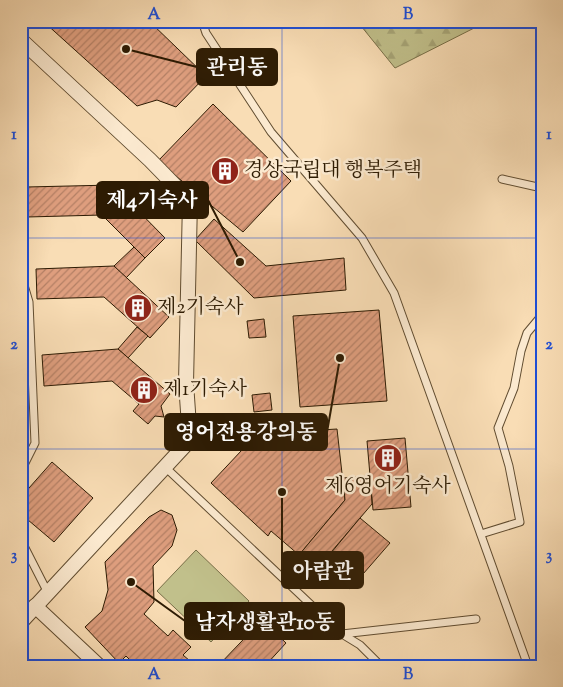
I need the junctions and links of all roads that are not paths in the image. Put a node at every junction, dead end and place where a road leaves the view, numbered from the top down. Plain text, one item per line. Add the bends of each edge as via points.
1 (202, 21) edge
2 (21, 40) edge
3 (502, 179) dead end
4 (542, 188) edge
5 (21, 275) edge
6 (542, 315) edge
7 (164, 466) junction
8 (21, 471) edge
9 (482, 534) junction
10 (21, 540) edge
11 (48, 592) junction
12 (35, 606) junction
13 (476, 619) dead end
14 (21, 622) edge
15 (342, 634) junction
16 (99, 666) edge
17 (382, 666) edge
18 (528, 666) edge

1 - 9 lane via 206,33 271,132 362,238 394,293
2 - 7 street via 190,201 186,374 190,440
3 - 4 lane
5 - 8 lane via 29,302 35,443
6 - 9 lane via 527,333 514,388 498,428 520,522
7 - 11 street
7 - 15 lane
9 - 18 lane
10 - 11 lane
11 - 12 street
12 - 14 street
12 - 16 street
13 - 15 lane
15 - 17 lane via 360,645

